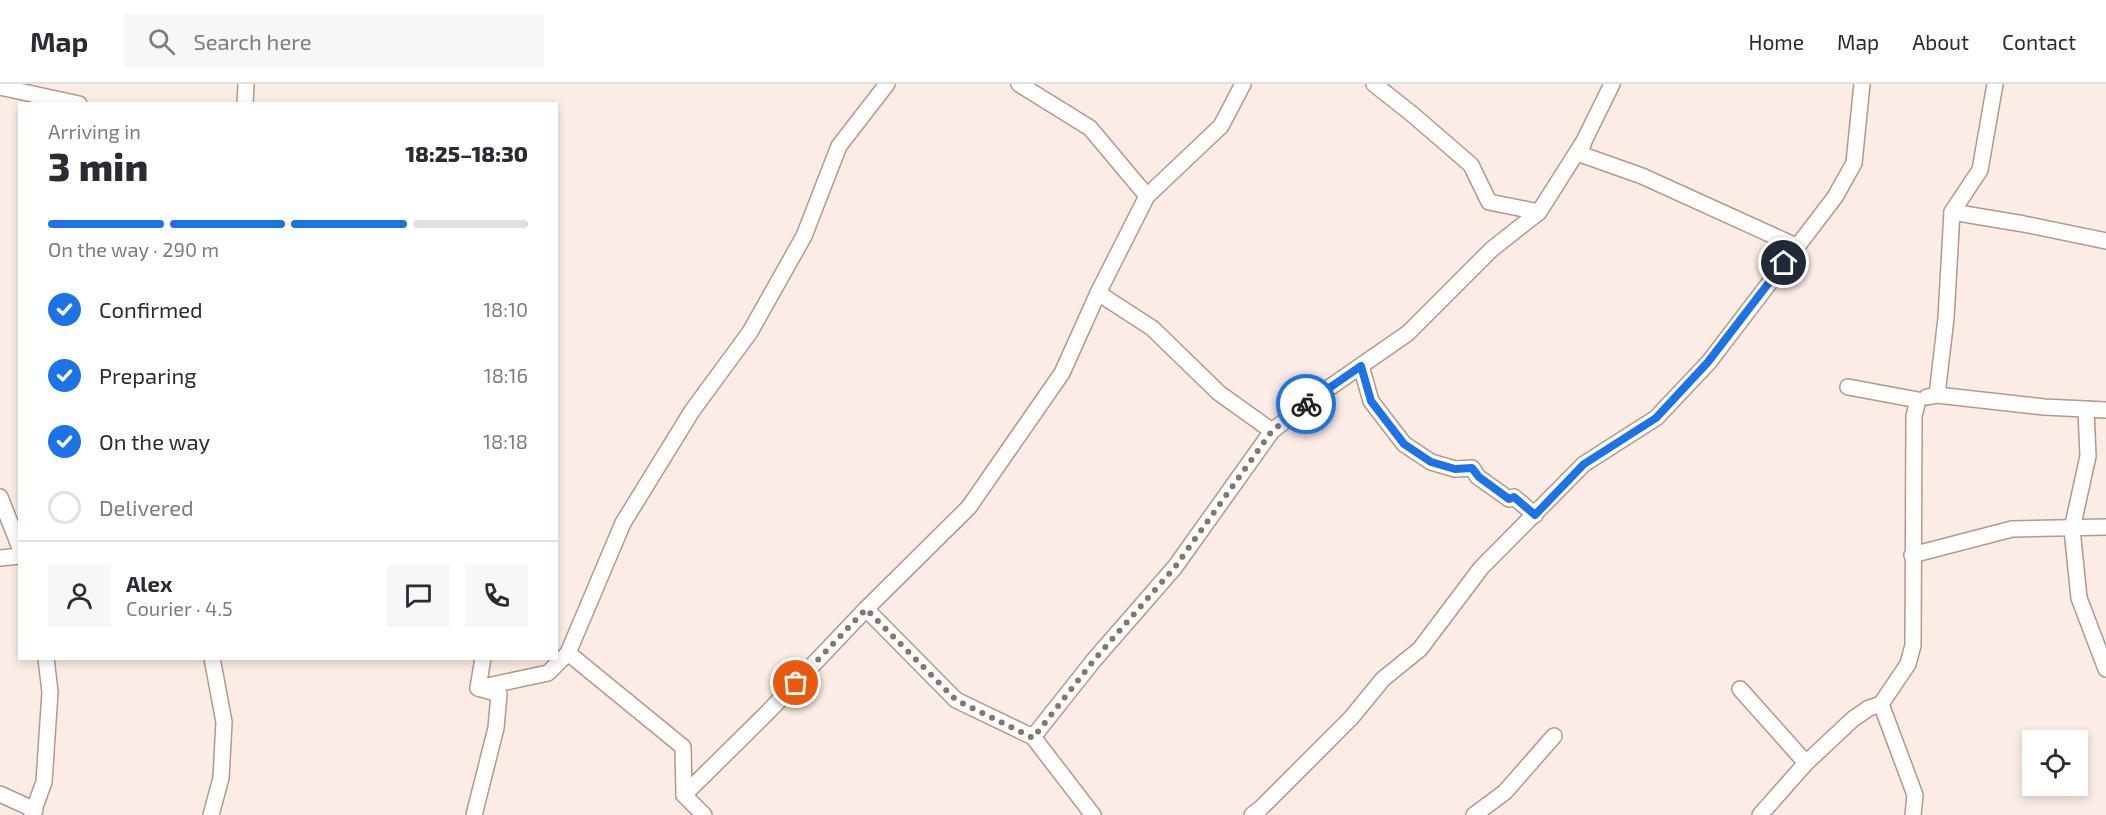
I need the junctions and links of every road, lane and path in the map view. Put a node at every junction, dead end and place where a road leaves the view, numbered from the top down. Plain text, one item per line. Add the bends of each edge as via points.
1 (246, 84) edge
2 (887, 84) edge
3 (1019, 84) edge
4 (1243, 84) edge
5 (1374, 84) edge
6 (1612, 84) edge
7 (1862, 84) edge
8 (1995, 84) edge
9 (0, 87) edge
10 (70, 102) edge
11 (245, 102) edge
12 (1584, 141) junction
13 (1147, 196) junction
14 (1539, 212) junction
15 (1952, 212) junction
16 (2106, 241) edge
17 (1797, 246) junction
18 (1098, 293) junction
19 (1361, 366) junction
20 (1848, 387) dead end
21 (1937, 395) junction
22 (1917, 399) junction
23 (2086, 410) junction
24 (2106, 410) edge
25 (1272, 431) junction
26 (0, 497) edge
27 (1535, 515) junction
28 (2106, 526) edge
29 (2072, 528) junction
30 (18, 543) edge
31 (1912, 555) junction
32 (18, 556) edge
33 (0, 558) edge
34 (866, 609) junction
35 (568, 653) junction
36 (46, 660) edge
37 (212, 660) edge
38 (483, 660) edge
39 (2106, 669) edge
40 (478, 688) junction
41 (1740, 689) dead end
42 (1881, 704) junction
43 (1554, 736) dead end
44 (1033, 738) junction
45 (1806, 763) junction
46 (0, 794) edge
47 (684, 795) junction
48 (33, 813) edge
49 (212, 815) edge
50 (474, 815) edge
51 (704, 815) edge
52 (1093, 815) edge
53 (1252, 815) edge
54 (1474, 815) edge
55 (1760, 815) edge
56 (1913, 815) edge

1 - 11 street
2 - 35 street via 839,146 804,236 750,333 692,411 623,523
3 - 13 street via 1090,128
4 - 13 street via 1221,126
5 - 14 street via 1471,165 1489,202
6 - 12 street
7 - 17 street via 1854,163 1835,197
8 - 15 street via 1980,170
9 - 10 street
12 - 14 street
12 - 17 street via 1580,154 1642,176
13 - 18 street
14 - 19 street via 1492,249 1408,333
15 - 16 street
15 - 21 street
17 - 27 street via 1708,362 1656,418 1584,464
18 - 25 street via 1152,328 1219,393
18 - 34 street via 1062,373 969,507
19 - 25 street
19 - 27 street via 1371,401 1404,444 1431,462 1455,469 1472,468
20 - 22 street
21 - 22 street
21 - 23 street
22 - 31 street
23 - 24 street
23 - 29 street via 2088,456
25 - 44 street via 1175,567
26 - 30 street
27 - 53 street via 1481,568 1420,649 1383,679 1351,718
28 - 29 street
29 - 31 street via 2012,529
29 - 39 street via 2079,598
31 - 42 street via 1913,645 1908,664
32 - 33 street
34 - 44 street via 956,700
34 - 47 street
35 - 40 street via 548,674
35 - 47 street via 683,747
36 - 48 street via 50,692 44,782
37 - 49 street via 224,722 221,778
38 - 40 street
40 - 50 street via 499,694 496,728
41 - 45 street
42 - 45 street via 1853,719
42 - 56 street via 1915,795
43 - 54 street via 1505,792
44 - 52 street
45 - 55 street
46 - 48 street
47 - 51 street

